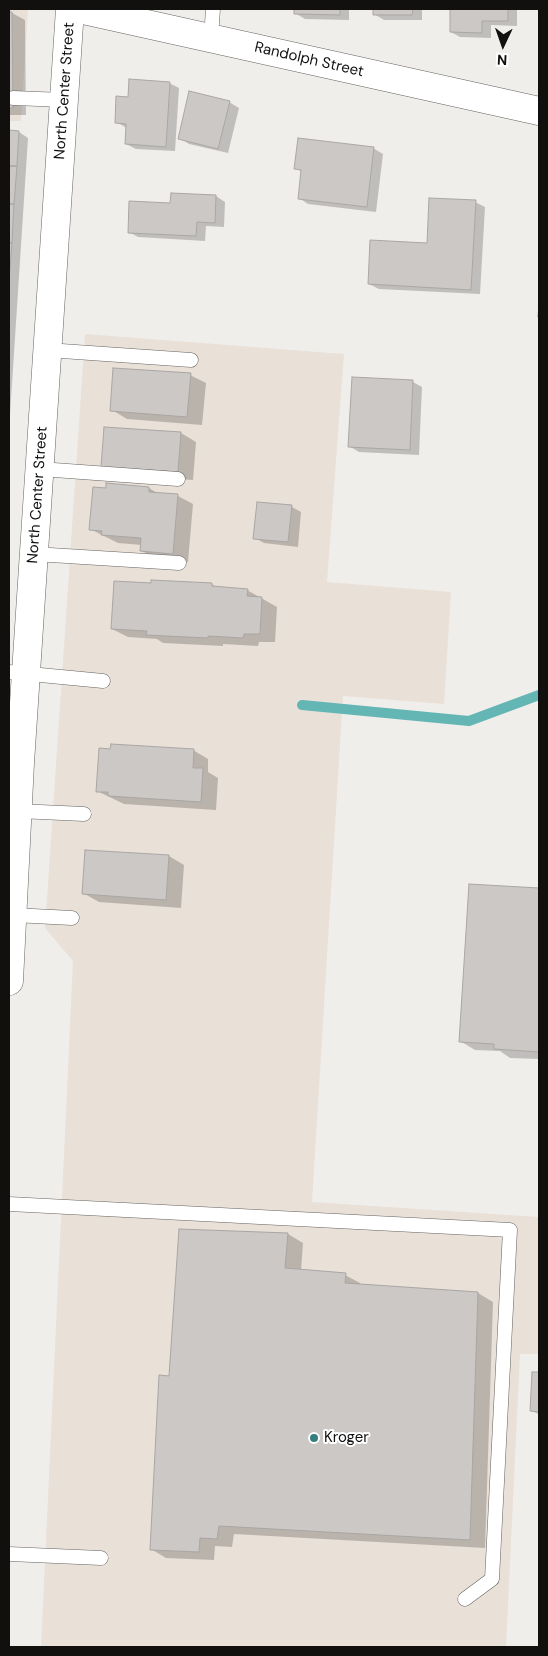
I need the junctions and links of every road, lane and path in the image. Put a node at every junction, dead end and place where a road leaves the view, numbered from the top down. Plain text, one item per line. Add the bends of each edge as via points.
1 (70, 9) edge
2 (79, 9) edge
3 (213, 9) edge
4 (211, 38) junction
5 (13, 98) dead end
6 (64, 100) junction
7 (539, 111) edge
8 (48, 350) junction
9 (191, 360) dead end
10 (40, 469) junction
11 (178, 479) dead end
12 (34, 554) junction
13 (179, 563) dead end
14 (17, 673) edge
15 (103, 681) dead end
16 (18, 811) junction
17 (84, 814) dead end
18 (72, 918) dead end
19 (11, 927) edge
20 (9, 981) edge
21 (9, 1204) edge
22 (9, 1554) edge
23 (101, 1558) dead end
24 (465, 1599) dead end

1 - 6 main road, North Center Street
2 - 4 main road, Randolph Street
3 - 4 lane
4 - 7 main road, Randolph Street
5 - 6 lane
6 - 8 main road, North Center Street
8 - 9 lane
8 - 10 main road, North Center Street
10 - 11 lane
10 - 12 main road, North Center Street
12 - 13 lane
12 - 14 main road, North Center Street
14 - 15 lane
14 - 16 main road, North Center Street
16 - 17 lane
16 - 19 main road, North Center Street
18 - 19 lane
19 - 20 main road, North Center Street
21 - 24 lane via 510,1230 492,1579
22 - 23 lane

